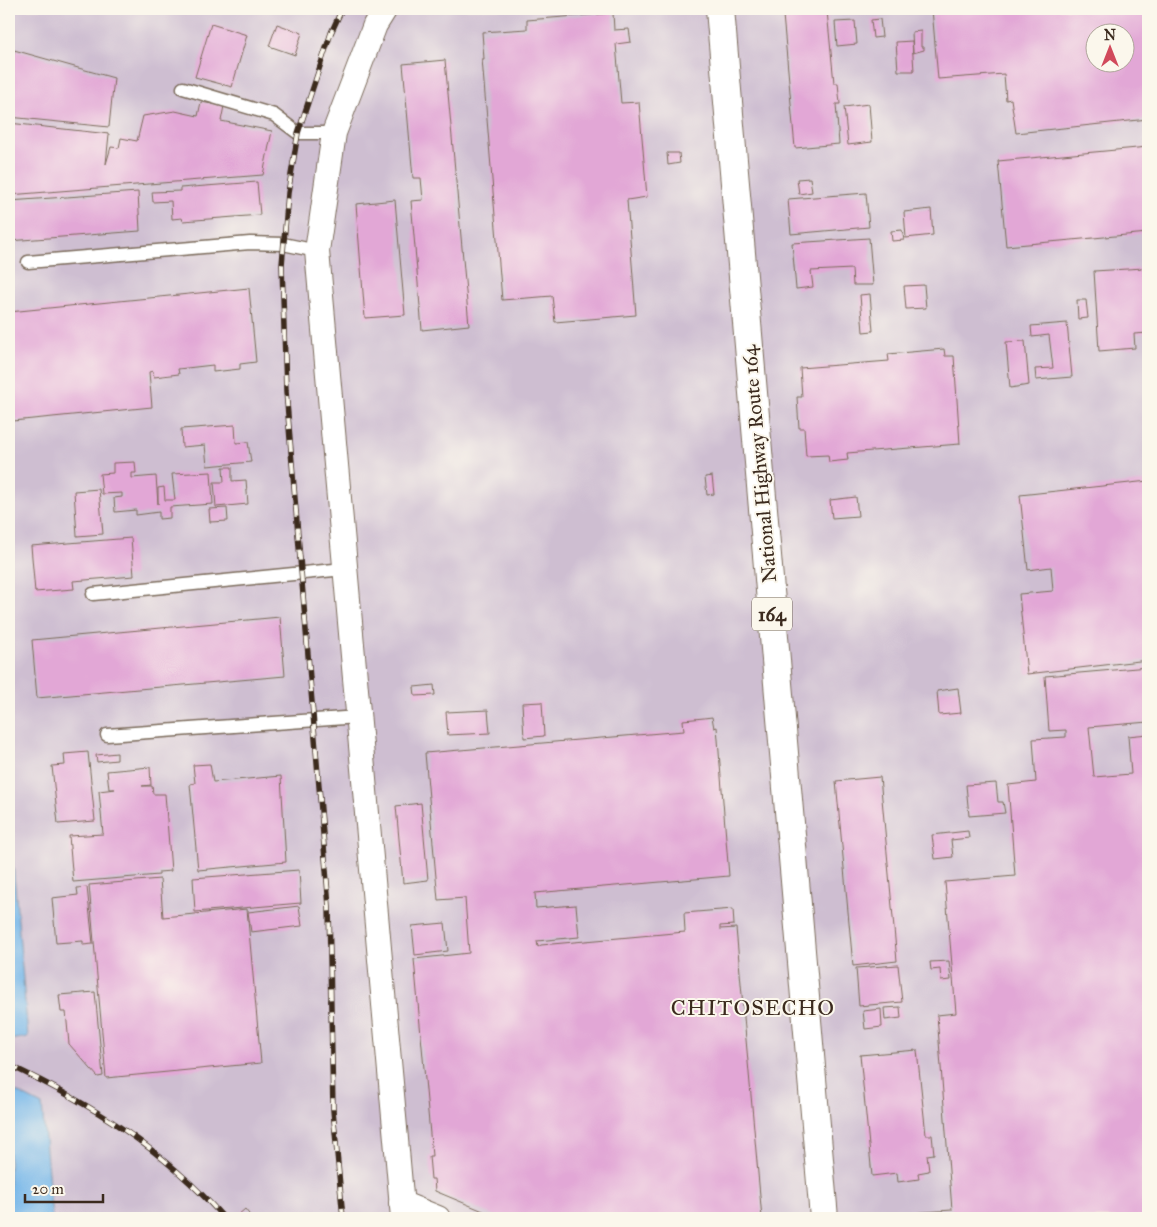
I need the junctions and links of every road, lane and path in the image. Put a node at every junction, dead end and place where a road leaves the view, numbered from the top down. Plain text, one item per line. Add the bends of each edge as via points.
1 (385, 9) edge
2 (720, 9) edge
3 (183, 88) dead end
4 (334, 133) junction
5 (317, 251) junction
6 (28, 262) dead end
7 (344, 569) junction
8 (93, 594) dead end
9 (358, 717) junction
10 (107, 735) dead end
11 (402, 1210) edge
12 (438, 1218) edge
13 (824, 1218) edge

1 - 4 street via 375,25
2 - 13 highway, National Highway Route 164 / 164
3 - 4 lane via 274,115 298,132
4 - 5 street
5 - 6 lane via 283,244 250,243
5 - 7 street
7 - 8 lane
7 - 9 street
9 - 10 lane
9 - 11 street
11 - 12 street

